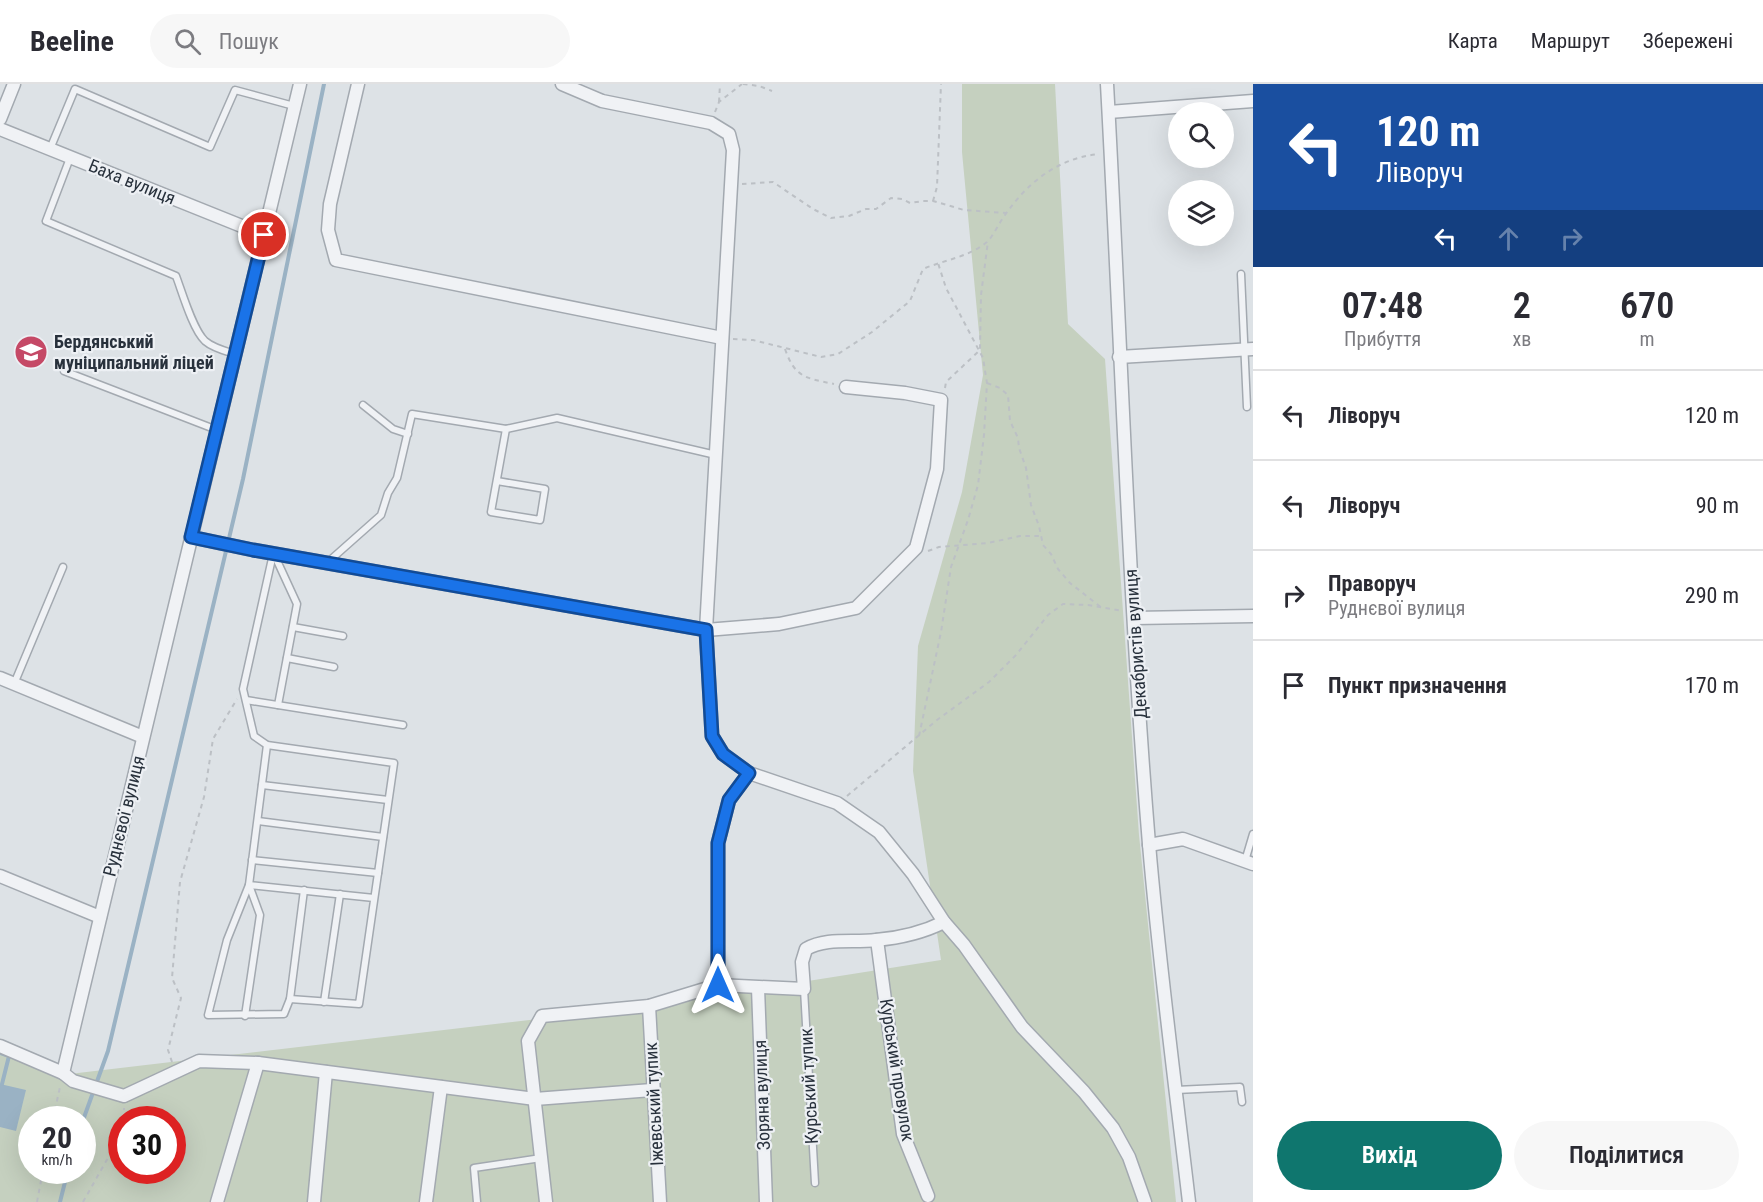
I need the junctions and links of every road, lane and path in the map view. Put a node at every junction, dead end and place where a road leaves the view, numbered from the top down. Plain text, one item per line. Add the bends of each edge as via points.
1 (14, 84) edge
2 (300, 84) edge
3 (358, 84) edge
4 (562, 84) edge
5 (720, 84) edge
6 (742, 84) edge
7 (941, 84) edge
8 (1107, 84) edge
9 (76, 86) edge
10 (772, 91) dead end
11 (1253, 101) edge
12 (719, 102) junction
13 (295, 106) junction
14 (1109, 112) junction
15 (0, 119) edge
16 (711, 123) junction
17 (0, 129) edge
18 (50, 149) junction
19 (1111, 153) junction
20 (70, 157) junction
21 (733, 186) junction
22 (933, 201) junction
23 (1006, 213) junction
24 (264, 235) junction
25 (988, 241) junction
26 (939, 263) junction
27 (1241, 274) dead end
28 (722, 338) junction
29 (785, 348) junction
30 (980, 350) junction
31 (1249, 350) edge
32 (235, 354) junction
33 (1119, 357) junction
34 (64, 371) dead end
35 (987, 383) junction
36 (846, 387) joint
37 (941, 400) junction
38 (363, 405) dead end
39 (1248, 406) dead end
40 (506, 429) junction
41 (217, 430) junction
42 (408, 434) junction
43 (717, 455) junction
44 (497, 481) junction
45 (1040, 536) junction
46 (191, 537) junction
47 (958, 545) junction
48 (916, 548) junction
49 (273, 554) junction
50 (326, 563) junction
51 (63, 567) dead end
52 (1104, 609) junction
53 (1253, 616) edge
54 (1134, 618) junction
55 (293, 627) junction
56 (706, 630) junction
57 (343, 636) dead end
58 (287, 658) junction
59 (334, 667) dead end
60 (0, 678) edge
61 (14, 684) junction
62 (243, 689) junction
63 (246, 700) junction
64 (278, 705) junction
65 (403, 725) dead end
66 (919, 736) junction
67 (143, 737) junction
68 (267, 745) junction
69 (749, 773) junction
70 (262, 785) junction
71 (388, 800) junction
72 (837, 803) junction
73 (258, 821) junction
74 (1253, 834) edge
75 (383, 837) junction
76 (1149, 845) junction
77 (252, 860) junction
78 (1249, 863) edge
79 (378, 873) junction
80 (0, 876) edge
81 (249, 885) junction
82 (304, 890) junction
83 (340, 894) junction
84 (375, 898) junction
85 (100, 917) junction
86 (944, 922) junction
87 (877, 940) junction
88 (718, 985) junction
89 (758, 988) junction
90 (804, 989) junction
91 (290, 999) junction
92 (324, 1002) junction
93 (649, 1006) junction
94 (245, 1016) junction
95 (0, 1046) edge
96 (258, 1063) junction
97 (175, 1072) junction
98 (326, 1072) junction
99 (68, 1077) junction
100 (441, 1087) junction
101 (652, 1090) junction
102 (1176, 1090) junction
103 (535, 1099) junction
104 (1242, 1102) dead end
105 (58, 1106) edge
106 (108, 1158) edge
107 (541, 1158) junction
108 (814, 1183) dead end
109 (40, 1184) edge
110 (928, 1196) dead end
111 (36, 1202) edge
112 (83, 1202) edge
113 (217, 1202) edge
114 (314, 1202) edge
115 (426, 1202) edge
116 (477, 1202) edge
117 (546, 1202) edge
118 (660, 1202) edge
119 (766, 1202) edge
120 (1145, 1202) edge
121 (1189, 1202) edge

1 - 15 street
2 - 13 street, Руднєвої вулиця
3 - 28 street via 330,204 328,230 336,260
4 - 16 street via 602,101
5 - 12 path
6 - 10 path
6 - 12 path
7 - 22 path via 937,187
8 - 14 street, Декабристів вулиця
9 - 13 lane via 210,147 235,90
9 - 18 lane
11 - 14 street
12 - 16 path
13 - 24 street, Руднєвої вулиця
14 - 19 street, Декабристів вулиця
16 - 21 street via 729,134
17 - 18 street, Баха вулиця
18 - 20 street, Баха вулиця
19 - 23 path via 1069,159 1044,172
19 - 33 street, Декабристів вулиця
20 - 24 street, Баха вулиця
20 - 32 lane via 46,221 176,276 190,316 204,340
21 - 22 path via 773,182 831,218 876,209 891,198 910,203
21 - 28 street
22 - 23 path via 964,210
23 - 25 path
24 - 32 street, Руднєвої вулиця
25 - 26 path via 965,255
25 - 30 path via 981,295
26 - 29 path via 923,269 910,301 838,354 821,357
26 - 30 path via 946,288
27 - 31 lane
28 - 29 path
28 - 43 street
29 - 36 path via 791,365 802,377
30 - 35 path
30 - 37 path via 946,382
31 - 33 street
31 - 39 lane
32 - 41 street, Руднєвої вулиця
33 - 54 street, Декабристів вулиця
34 - 41 lane
35 - 45 path via 1008,395 1010,421 1026,468 1030,505
35 - 47 path via 978,485
36 - 37 street
37 - 48 street via 937,469
38 - 42 lane via 393,429
40 - 42 lane via 412,414
40 - 43 lane via 557,418
40 - 44 lane
41 - 46 street, Руднєвої вулиця
42 - 50 lane via 398,478 381,515
43 - 56 street
44 - 44 lane via 491,512 540,520 545,489
45 - 47 path
45 - 52 path via 1070,583
46 - 49 street
46 - 67 street, Руднєвої вулиця
47 - 48 path via 927,552
47 - 66 path
48 - 56 street via 856,608 779,624
49 - 50 street
49 - 55 lane via 297,604
49 - 62 lane
50 - 56 street
51 - 61 lane
52 - 54 path via 1123,611
52 - 66 path via 1063,604 1048,615 1016,656 989,682
53 - 54 street
54 - 76 street, Декабристів вулиця
55 - 57 lane
55 - 58 lane
56 - 69 street via 712,736 723,754
58 - 59 lane
58 - 64 lane
60 - 61 street
61 - 67 street
62 - 63 lane
62 - 97 path via 213,740 204,797 180,882 172,978 181,998 168,1050
63 - 64 lane
63 - 68 lane via 254,736
64 - 65 lane
66 - 72 path
67 - 85 street, Руднєвої вулиця
68 - 70 lane
68 - 71 lane via 394,763
69 - 72 street
69 - 88 street via 729,800 718,843
70 - 71 lane
70 - 73 lane
71 - 75 lane
72 - 86 street via 879,832
73 - 75 lane
73 - 77 lane
74 - 78 lane
75 - 79 lane
76 - 78 street via 1183,839
76 - 102 street, Декабристів вулиця
77 - 79 lane
77 - 81 lane
79 - 84 lane
80 - 85 street
81 - 82 lane
81 - 94 lane via 260,915
81 - 94 lane via 227,940 208,1015
82 - 83 lane
82 - 91 lane
83 - 84 lane
83 - 92 lane
84 - 92 lane via 359,1004
85 - 99 street, Руднєвої вулиця
86 - 87 street via 930,929
86 - 120 street via 1022,1027 1113,1128 1129,1156
87 - 90 street via 817,943 806,949 802,963
87 - 110 street, Курський провулок via 903,1134
88 - 89 street
88 - 93 street
89 - 90 street
89 - 119 street, Зоряна вулиця
90 - 108 lane, Курський тупик
91 - 92 lane
91 - 94 lane via 284,1014
93 - 101 street, Іжевський тупик
93 - 103 street via 542,1016 528,1041
95 - 99 street
96 - 97 street via 199,1061
96 - 98 street
96 - 113 street
97 - 99 street via 124,1096
98 - 100 street
98 - 114 street
99 - 105 path
100 - 103 street
100 - 115 street
101 - 103 street
101 - 118 street, Іжевський тупик
102 - 104 lane via 1239,1087
102 - 121 street, Декабристів вулиця
103 - 107 street
106 - 112 path
107 - 116 lane via 474,1168
107 - 117 street
109 - 111 path

